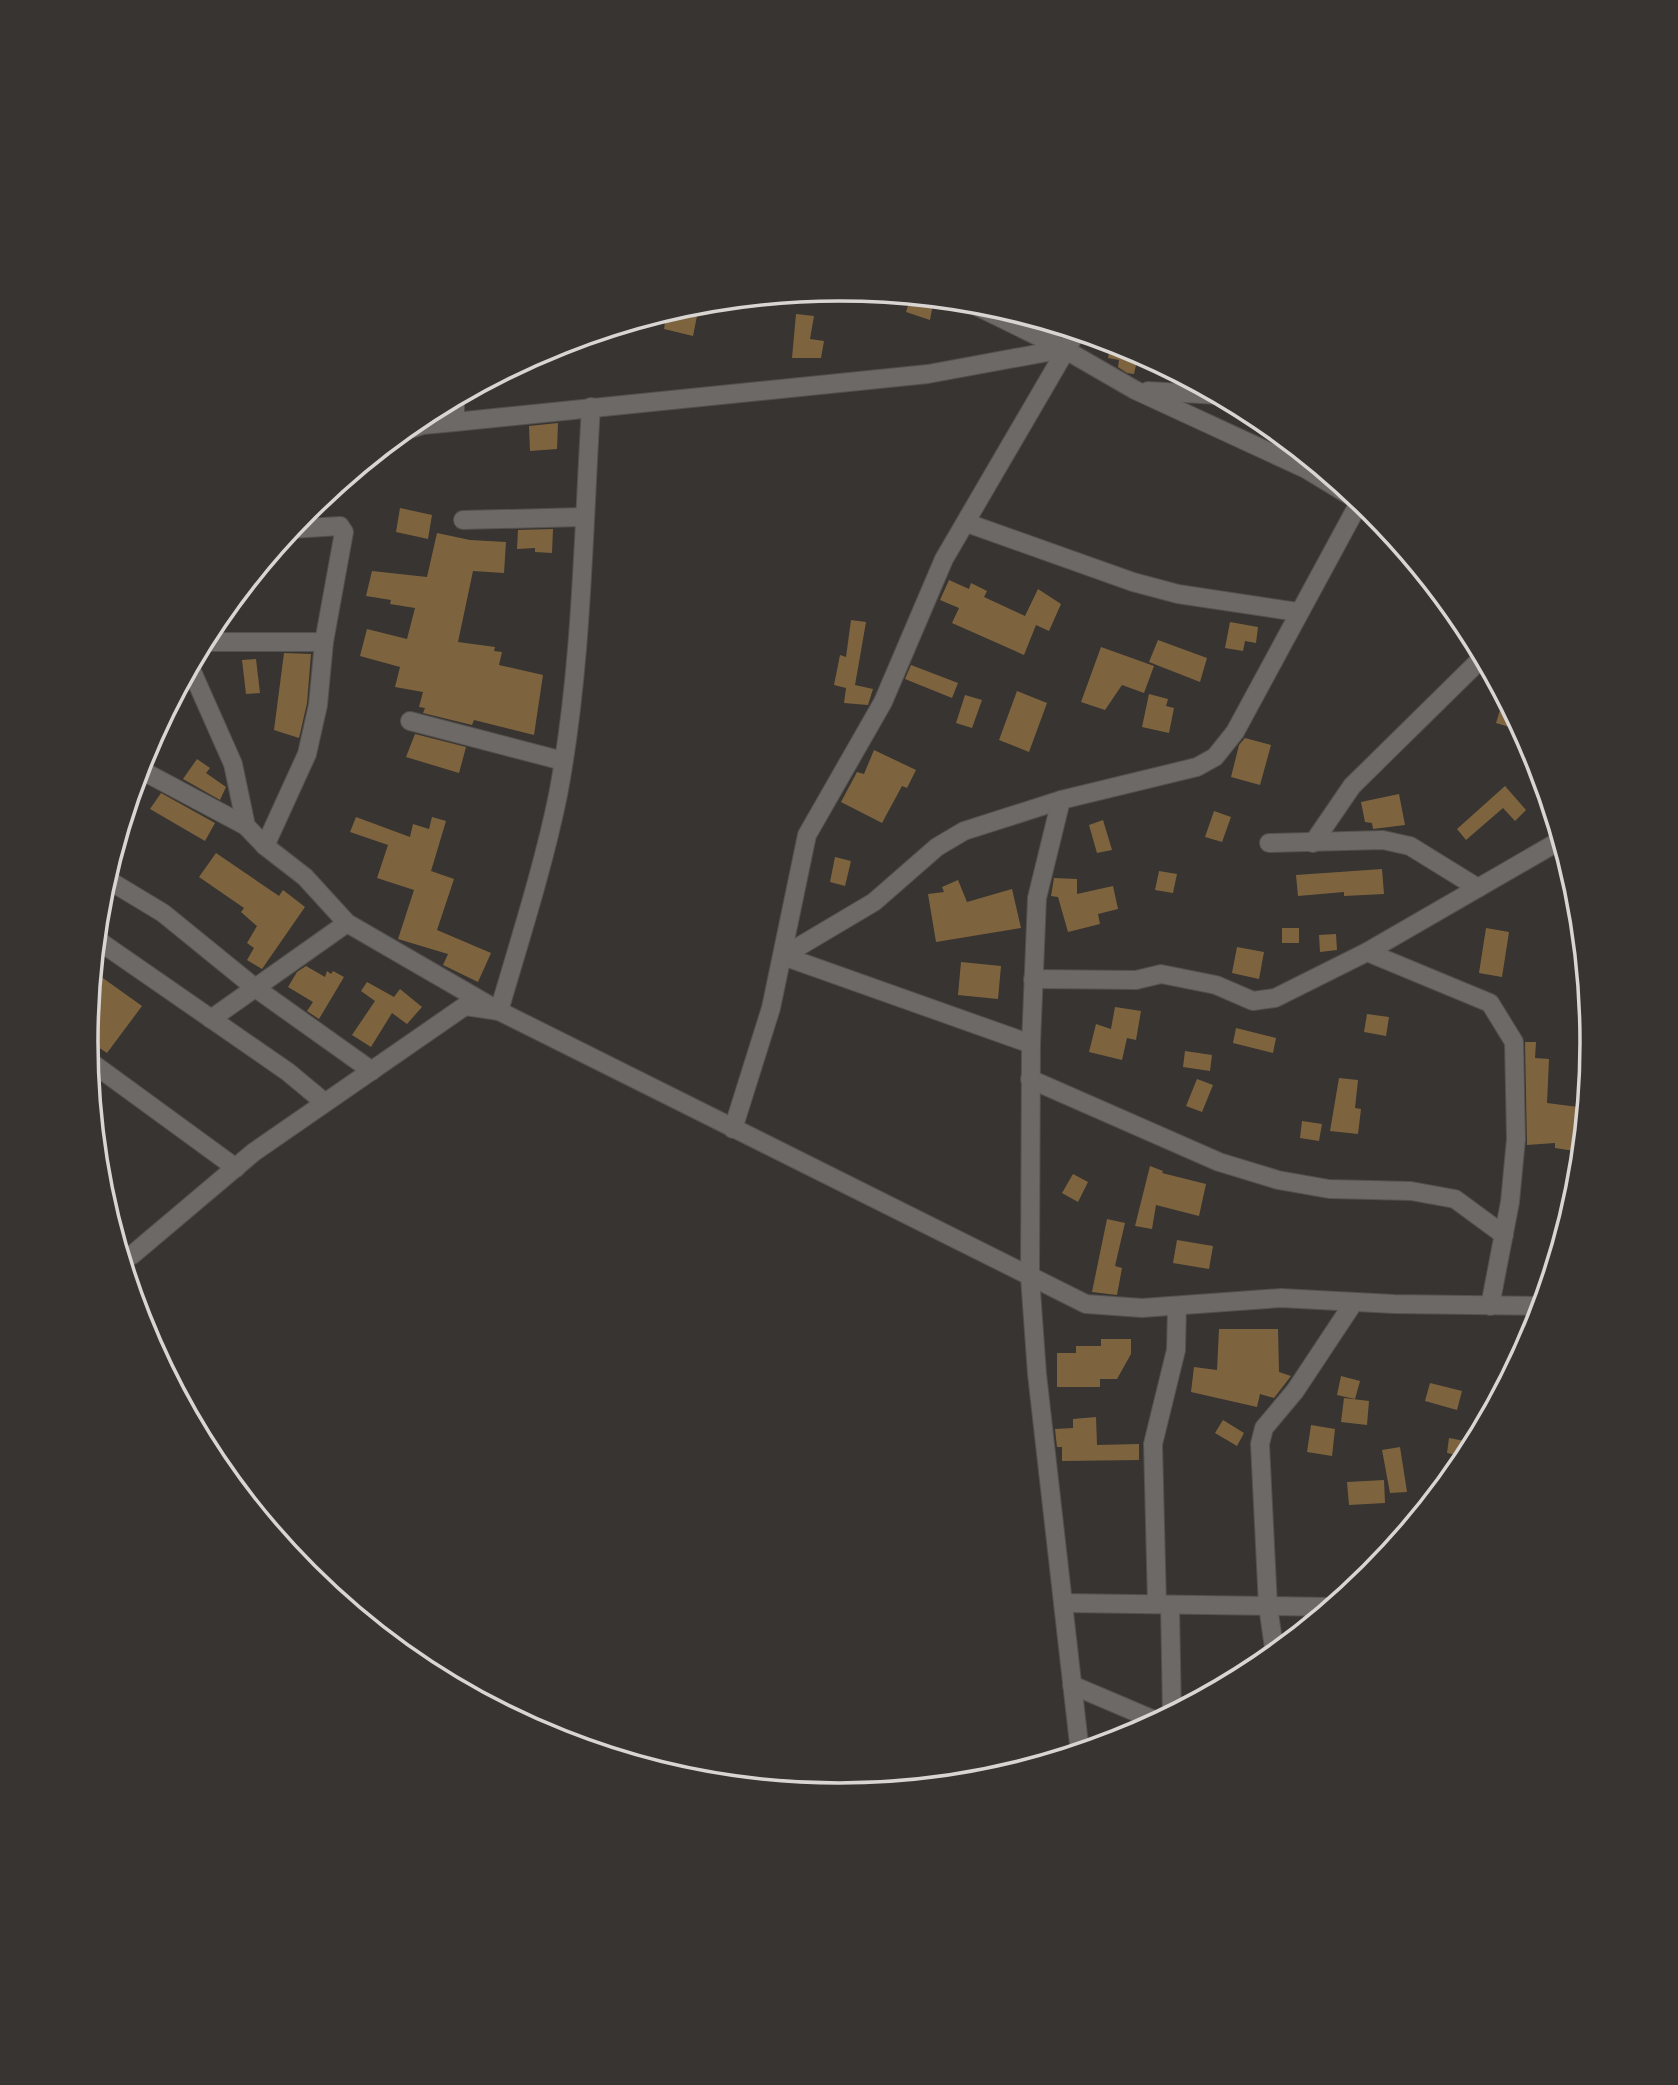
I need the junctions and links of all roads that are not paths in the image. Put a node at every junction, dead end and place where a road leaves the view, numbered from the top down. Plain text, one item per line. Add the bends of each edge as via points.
1 (1008, 322) edge
2 (1071, 339) edge
3 (1064, 349) junction
4 (1135, 390) junction
5 (1196, 394) edge
6 (591, 407) junction
7 (455, 409) edge
8 (455, 422) junction
9 (430, 424) edge
10 (1315, 474) edge
11 (1358, 514) edge
12 (584, 517) junction
13 (463, 520) dead end
14 (967, 523) junction
15 (306, 528) edge
16 (1298, 612) junction
17 (216, 642) edge
18 (324, 642) junction
19 (1476, 664) edge
20 (194, 677) edge
21 (410, 721) dead end
22 (563, 761) junction
23 (148, 774) edge
24 (1061, 800) junction
25 (246, 826) junction
26 (1269, 843) dead end
27 (1313, 843) junction
28 (1553, 845) edge
29 (265, 846) junction
30 (115, 884) edge
31 (1478, 888) junction
32 (347, 923) junction
33 (104, 945) edge
34 (1367, 952) junction
35 (783, 956) junction
36 (1033, 979) junction
37 (254, 987) junction
38 (499, 1011) junction
39 (211, 1019) junction
40 (1031, 1044) junction
41 (99, 1068) edge
42 (372, 1071) junction
43 (1030, 1079) junction
44 (324, 1102) junction
45 (733, 1129) junction
46 (236, 1168) junction
47 (1504, 1235) junction
48 (129, 1256) edge
49 (1030, 1278) junction
50 (1354, 1302) junction
51 (1177, 1306) junction
52 (1490, 1306) junction
53 (1532, 1306) edge
54 (1062, 1603) junction
55 (1163, 1604) junction
56 (1268, 1605) junction
57 (1320, 1607) edge
58 (1273, 1642) edge
59 (1072, 1685) junction
60 (1171, 1705) edge
61 (1146, 1717) edge
62 (1079, 1743) edge

1 - 3 street
2 - 3 street
3 - 4 street
3 - 6 street via 928,374
3 - 14 street
4 - 5 street
4 - 10 street
6 - 8 street
6 - 12 street
7 - 8 street
8 - 9 street
11 - 16 street
12 - 13 street
12 - 22 street via 574,680
14 - 16 street via 1133,582 1178,594
14 - 35 street via 944,559 883,702 807,835
15 - 18 street via 340,526 344,532
16 - 24 street via 1235,732 1215,757 1197,767
17 - 18 street
18 - 29 street via 318,705 307,754
19 - 27 street via 1352,786
20 - 25 street via 233,764
21 - 22 street
22 - 38 street via 545,853
23 - 25 street
24 - 35 street via 964,831 937,846 874,902
24 - 36 street via 1037,898
25 - 29 street
26 - 27 street
27 - 31 street via 1383,840 1410,846
28 - 31 street
29 - 32 street via 305,877
30 - 37 street via 163,913
31 - 34 street
32 - 37 street
32 - 38 street
33 - 39 street
34 - 36 street via 1297,990 1253,1001 1216,985 1161,974 1136,980
34 - 47 street via 1490,1003 1514,1042 1516,1139
35 - 40 street
35 - 45 street
36 - 40 street
37 - 39 street
37 - 42 street
38 - 42 street via 465,1006
38 - 45 street
39 - 44 street
40 - 43 street
41 - 46 street
42 - 44 street
43 - 47 street via 1219,1162 1329,1189 1411,1191 1455,1199
43 - 49 street
44 - 46 street
45 - 49 street
46 - 48 street
47 - 52 street
49 - 51 street via 1086,1304
49 - 54 street
50 - 51 street via 1281,1297
50 - 52 street
50 - 56 street via 1295,1391 1264,1428 1260,1444
51 - 55 street via 1176,1350 1153,1444
52 - 53 street
54 - 55 street
54 - 59 street
55 - 56 street
55 - 60 street
56 - 57 street
56 - 58 street
59 - 61 street
59 - 62 street

